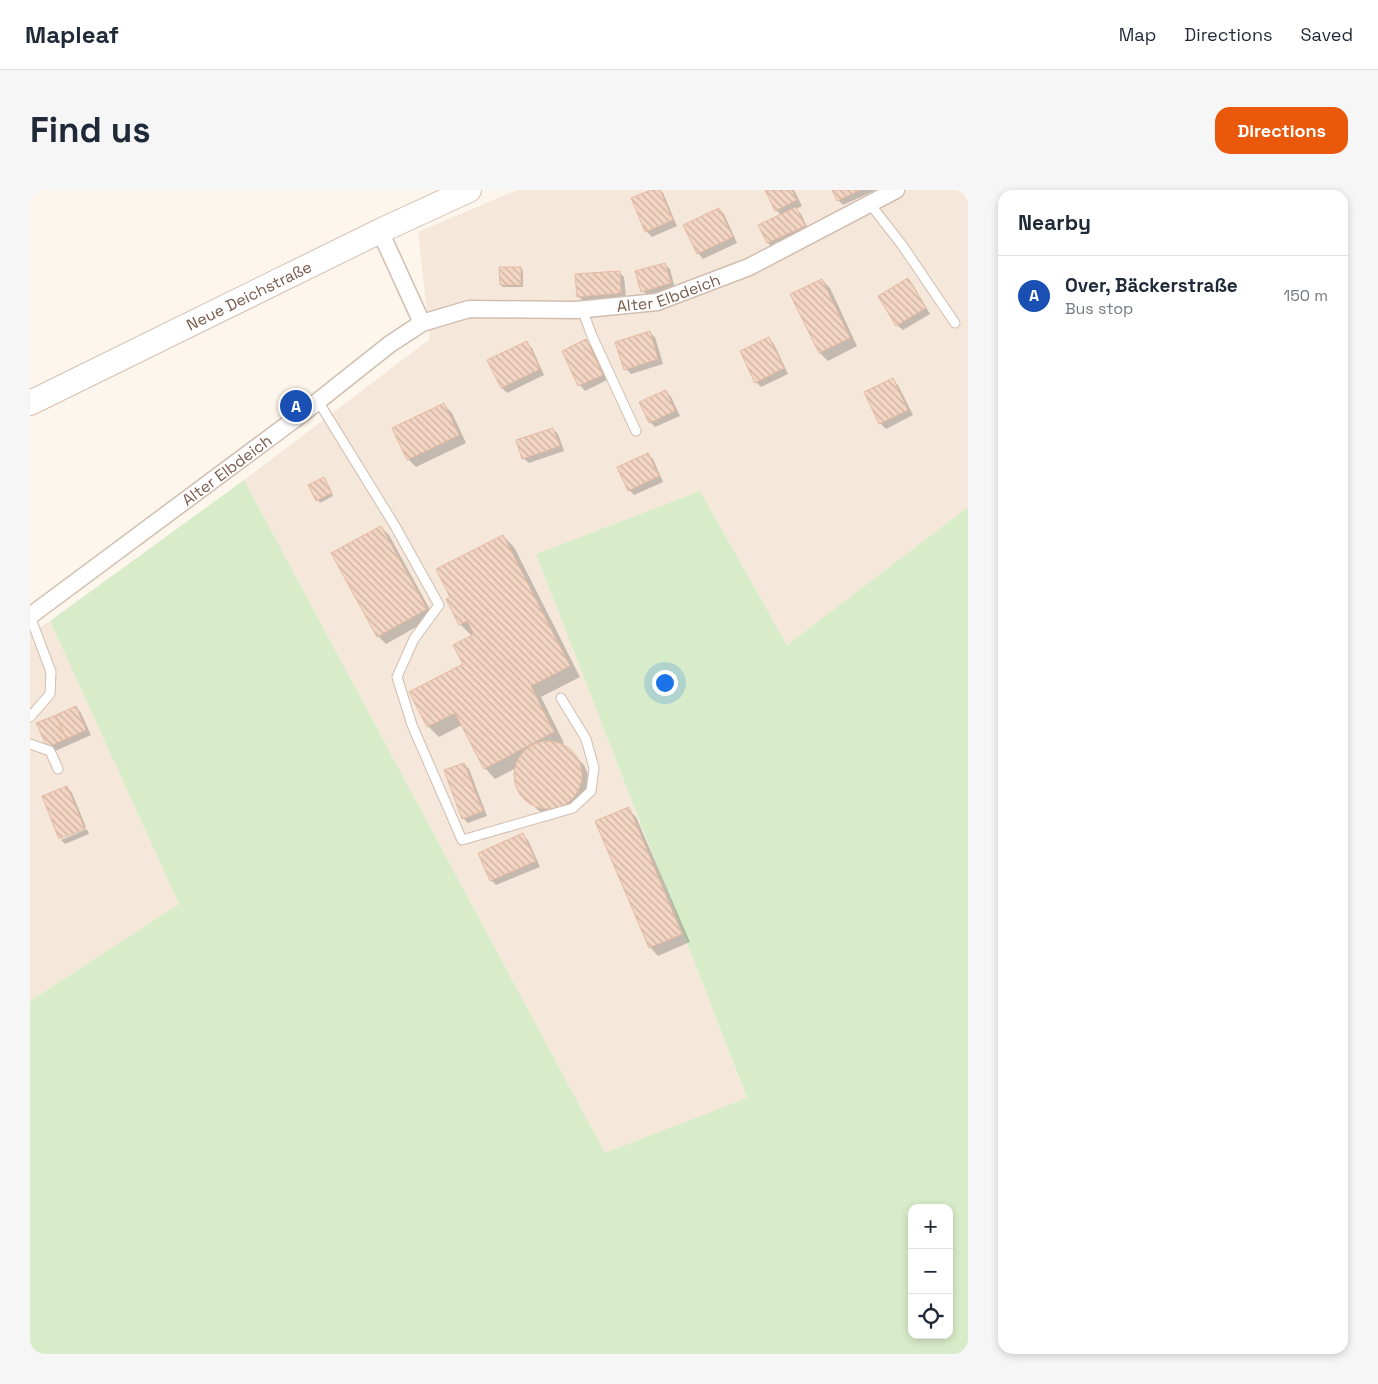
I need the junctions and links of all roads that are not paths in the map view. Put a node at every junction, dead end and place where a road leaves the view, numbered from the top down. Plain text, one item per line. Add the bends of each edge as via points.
1 (469, 190) edge
2 (896, 190) edge
3 (870, 204) junction
4 (380, 231) junction
5 (582, 309) junction
6 (422, 323) junction
7 (955, 323) dead end
8 (318, 401) junction
9 (30, 403) edge
10 (636, 431) dead end
11 (30, 616) edge
12 (561, 698) dead end
13 (30, 717) edge
14 (30, 744) edge
15 (58, 769) dead end

1 - 4 street, Neue Deichstraße
2 - 3 street, Alter Elbdeich
3 - 5 street, Alter Elbdeich via 748,267 657,302
3 - 7 lane via 902,244
4 - 6 street
4 - 9 street, Neue Deichstraße
5 - 6 street, Alter Elbdeich via 469,309
5 - 10 lane
6 - 8 street, Alter Elbdeich
8 - 11 street, Alter Elbdeich
8 - 12 lane via 440,605 414,639 397,677 412,725 462,840 573,808 591,791 594,768 586,739
11 - 13 lane via 51,672 50,694
14 - 15 lane via 50,751

